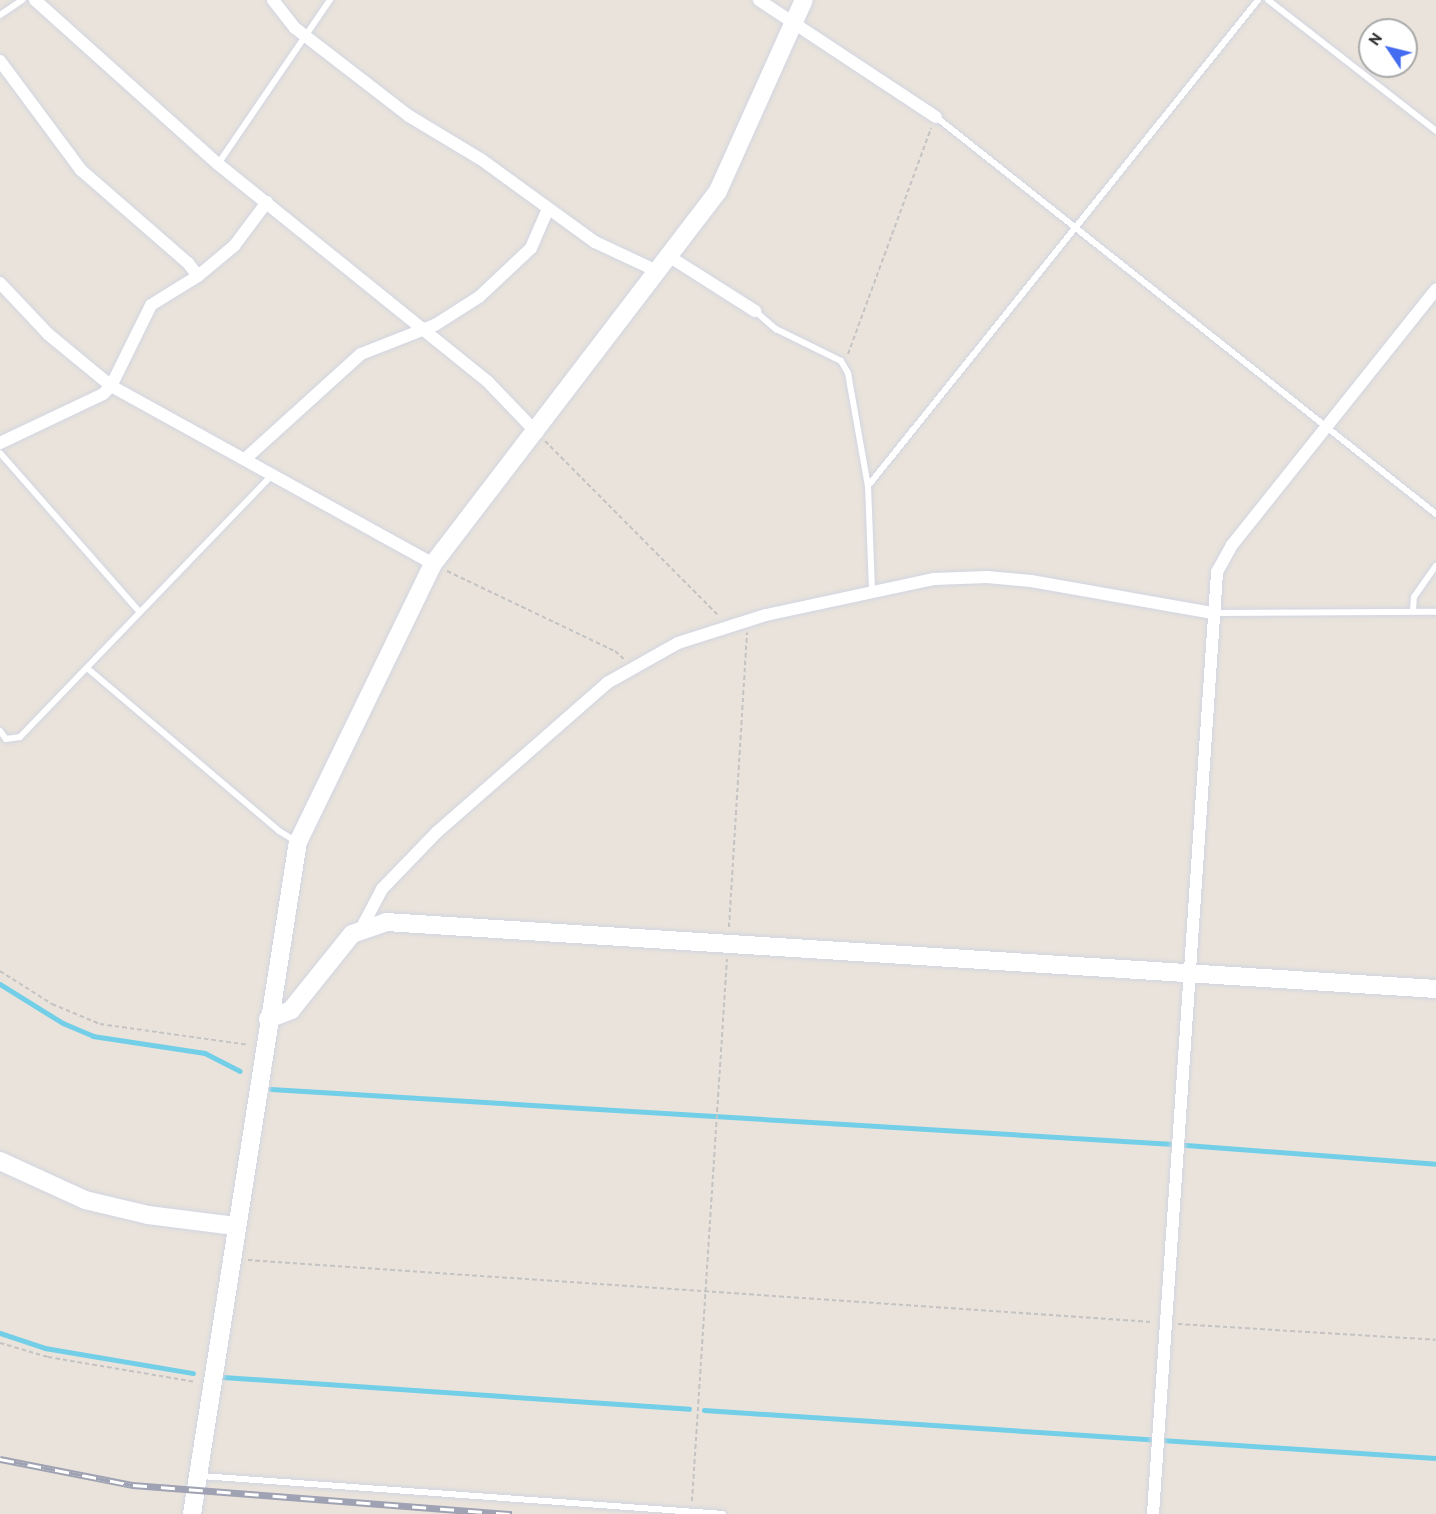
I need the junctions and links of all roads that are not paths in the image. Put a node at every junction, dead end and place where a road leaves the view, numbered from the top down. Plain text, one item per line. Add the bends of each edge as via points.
1 (22, 0) edge
2 (35, 0) edge
3 (273, 0) edge
4 (330, 0) edge
5 (759, 0) edge
6 (804, 0) edge
7 (1258, 0) edge
8 (1268, 0) edge
9 (0, 15) edge
10 (793, 26) junction
11 (307, 37) junction
12 (0, 61) edge
13 (936, 117) joint
14 (1436, 131) edge
15 (218, 164) junction
16 (267, 202) junction
17 (547, 211) junction
18 (1074, 225) junction
19 (670, 257) junction
20 (659, 272) junction
21 (198, 276) junction
22 (0, 284) edge
23 (1436, 289) edge
24 (755, 311) joint
25 (422, 329) junction
26 (111, 386) junction
27 (1328, 425) junction
28 (537, 433) junction
29 (0, 442) edge
30 (0, 453) edge
31 (245, 459) junction
32 (271, 476) junction
33 (868, 486) junction
34 (1436, 514) edge
35 (434, 564) junction
36 (1436, 566) edge
37 (872, 590) junction
38 (1413, 609) junction
39 (139, 610) junction
40 (1436, 612) edge
41 (1213, 613) junction
42 (87, 668) junction
43 (0, 731) edge
44 (298, 842) junction
45 (362, 927) junction
46 (1190, 971) junction
47 (1436, 989) edge
48 (268, 1020) junction
49 (0, 1161) edge
50 (235, 1226) junction
51 (197, 1476) junction
52 (192, 1514) edge
53 (723, 1514) edge
54 (1153, 1514) edge

1 - 9 lane
2 - 15 street
3 - 11 street
4 - 11 lane
5 - 10 street
6 - 10 street
7 - 18 lane
8 - 14 lane
10 - 13 street
10 - 19 street via 718,191
11 - 15 lane
11 - 17 street via 392,104 482,160
12 - 21 street via 81,170
13 - 18 lane
15 - 16 street
16 - 21 street via 234,246
16 - 25 street
17 - 20 street via 595,243
17 - 25 street via 531,248 479,297
18 - 27 lane
18 - 33 lane
19 - 20 street
19 - 24 street
20 - 28 street
21 - 26 street via 151,305
22 - 26 street via 48,334
23 - 27 street
24 - 33 lane via 776,328 844,365 854,393
25 - 28 street via 488,382
25 - 31 street via 361,354
26 - 29 street via 104,394
26 - 31 street
27 - 34 lane
27 - 41 street via 1227,552 1217,572
28 - 35 street
30 - 39 lane
31 - 32 street
32 - 35 street
32 - 39 lane
33 - 37 lane
35 - 44 street
36 - 38 lane via 1414,597
37 - 41 street via 934,579 987,577
37 - 45 street via 727,627 632,666 607,683 437,832 382,890
38 - 40 lane
38 - 41 lane
39 - 42 lane
41 - 46 street
42 - 43 lane via 20,737 6,739
42 - 44 lane via 279,831
44 - 48 street
45 - 46 street via 386,922 624,934 728,946
45 - 48 street via 352,934 291,1010
46 - 47 street
46 - 54 street
48 - 50 street
49 - 50 street via 86,1200 148,1215
50 - 51 street
51 - 52 street
51 - 53 lane

